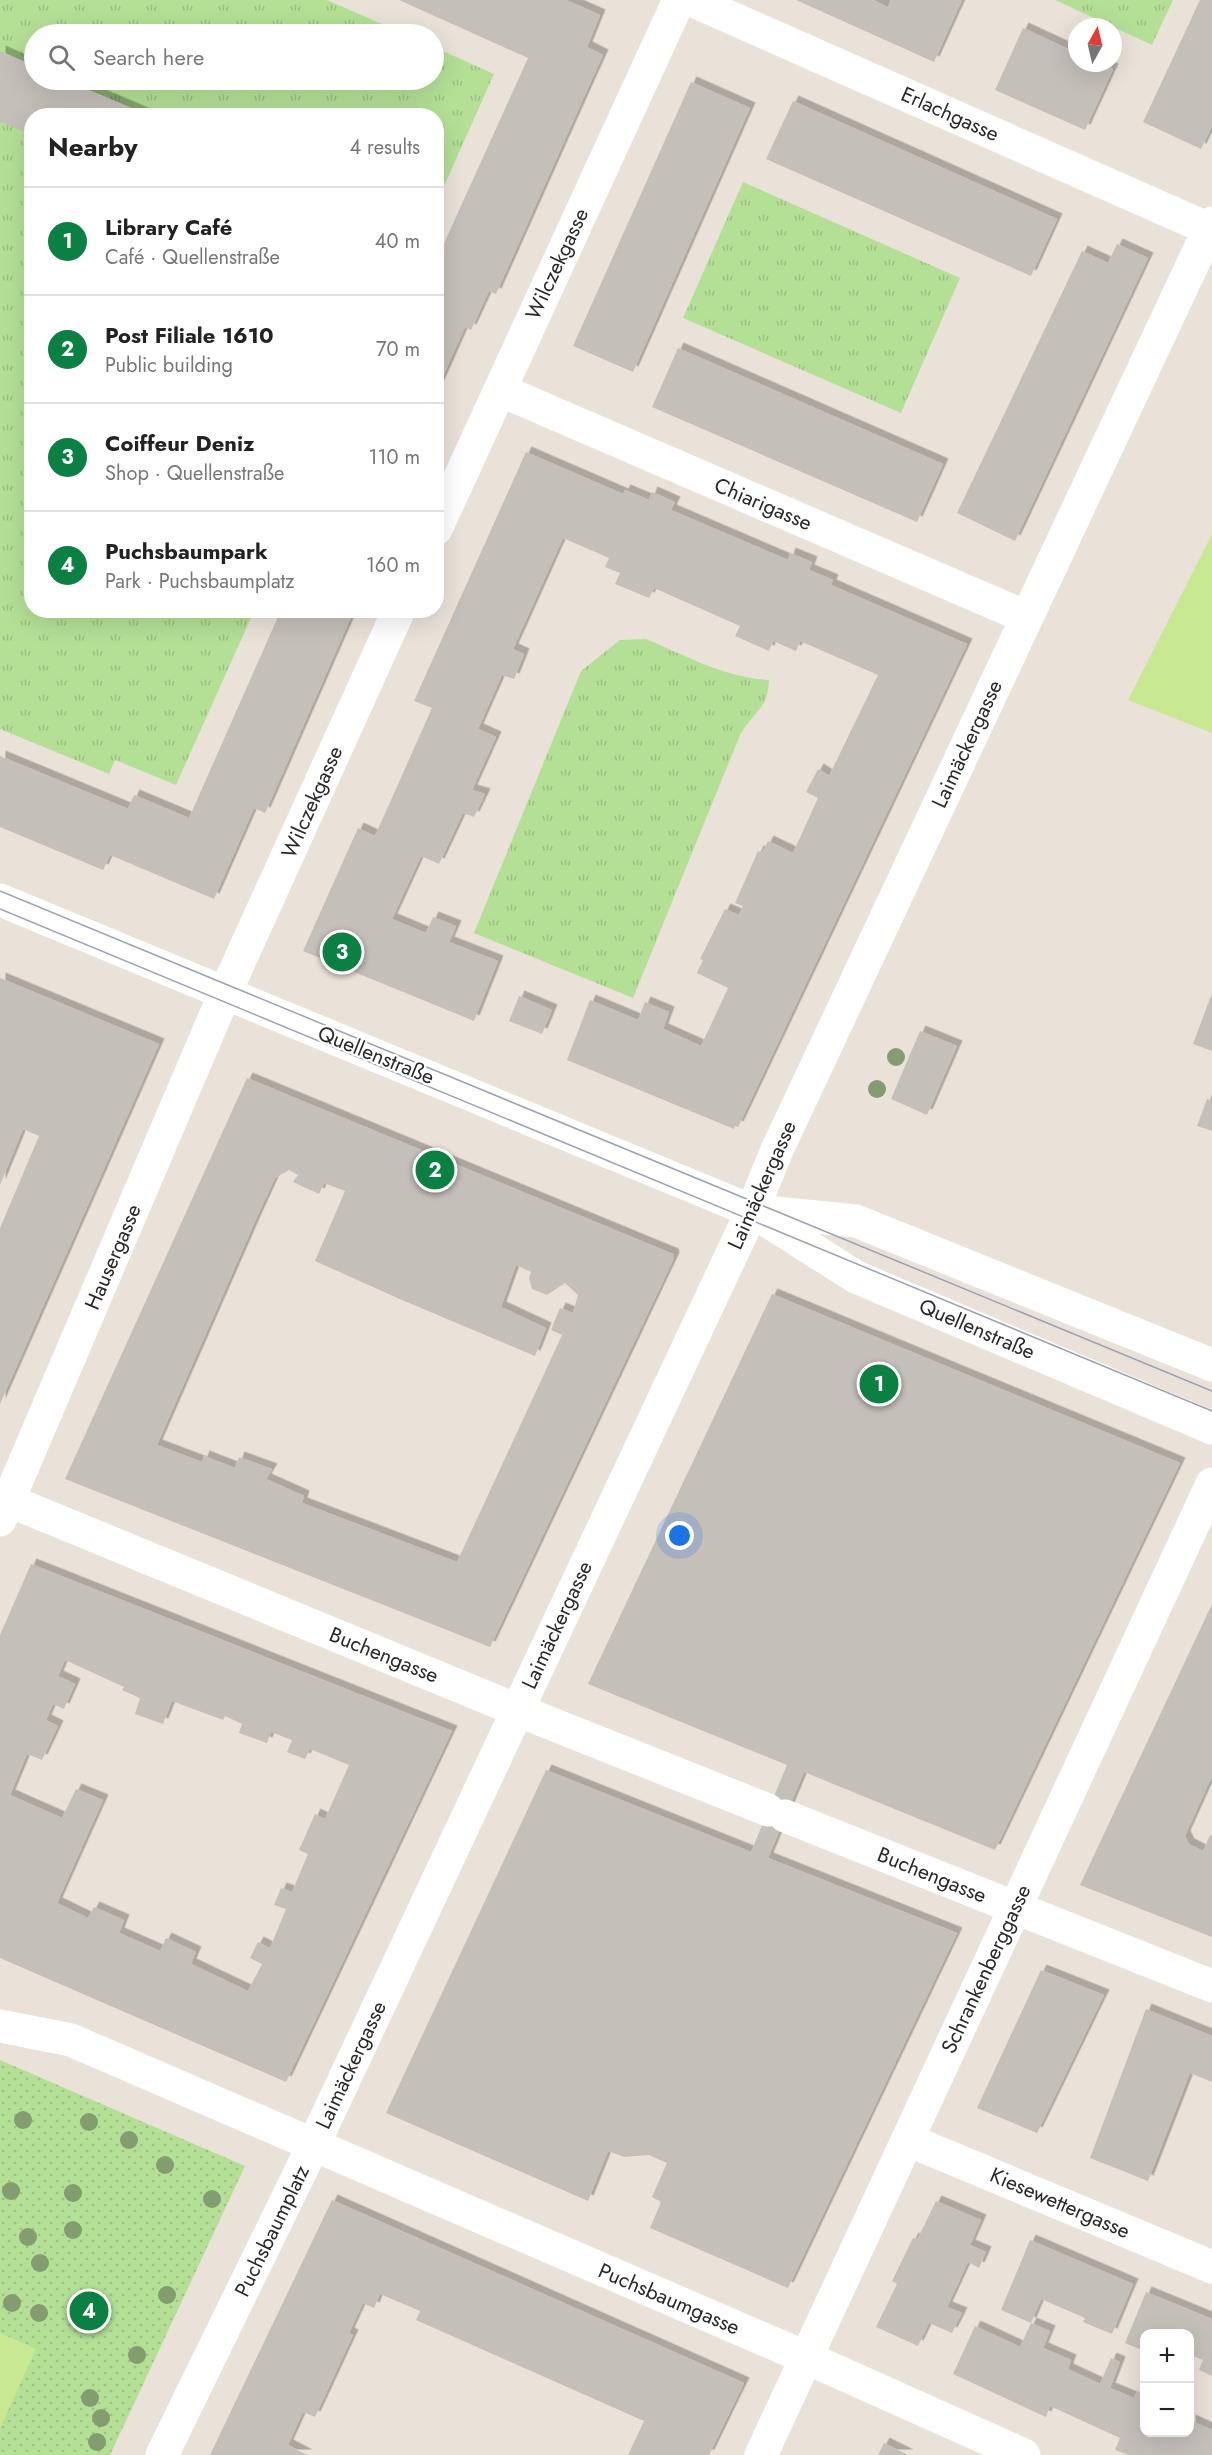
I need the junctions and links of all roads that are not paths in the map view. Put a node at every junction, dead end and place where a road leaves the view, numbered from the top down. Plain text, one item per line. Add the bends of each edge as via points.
1 (679, 0) edge
2 (691, 0) edge
3 (1211, 226) edge
4 (500, 390) junction
5 (444, 512) edge
6 (1026, 617) junction
7 (395, 618) edge
8 (0, 900) edge
9 (225, 993) junction
10 (752, 1211) junction
11 (1212, 1365) edge
12 (1212, 1428) edge
13 (1212, 1484) edge
14 (3, 1506) edge
15 (517, 1710) junction
16 (1014, 1907) junction
17 (1212, 1986) edge
18 (0, 2026) edge
19 (908, 2140) junction
20 (313, 2146) junction
21 (1212, 2267) edge
22 (807, 2358) junction
23 (162, 2455) edge
24 (761, 2455) edge
25 (1024, 2455) edge

1 - 4 street, Wilczekgasse
2 - 3 street, Erlachgasse
3 - 6 street, Laimäckergasse
4 - 5 street, Wilczekgasse
4 - 6 street, Chiarigasse
6 - 10 street, Laimäckergasse
7 - 9 street, Wilczekgasse
8 - 9 street, Quellenstraße
9 - 10 street, Quellenstraße
9 - 14 street, Hausergasse
10 - 11 street, Quellenstraße via 856,1221
10 - 12 street, Quellenstraße via 856,1277
10 - 15 street, Laimäckergasse
13 - 16 street, Schrankenberggasse
14 - 15 street, Buchengasse
15 - 16 street, Buchengasse
15 - 20 street, Laimäckergasse
16 - 17 street, Buchengasse
16 - 19 street, Schrankenberggasse
18 - 20 street, Puchsbaumplatz via 71,2040
19 - 21 street, Kiesewettergasse
19 - 22 street, Schrankenberggasse
20 - 22 street, Puchsbaumgasse
20 - 23 street, Puchsbaumplatz
22 - 24 street, Schrankenberggasse
22 - 25 street, Puchsbaumgasse

